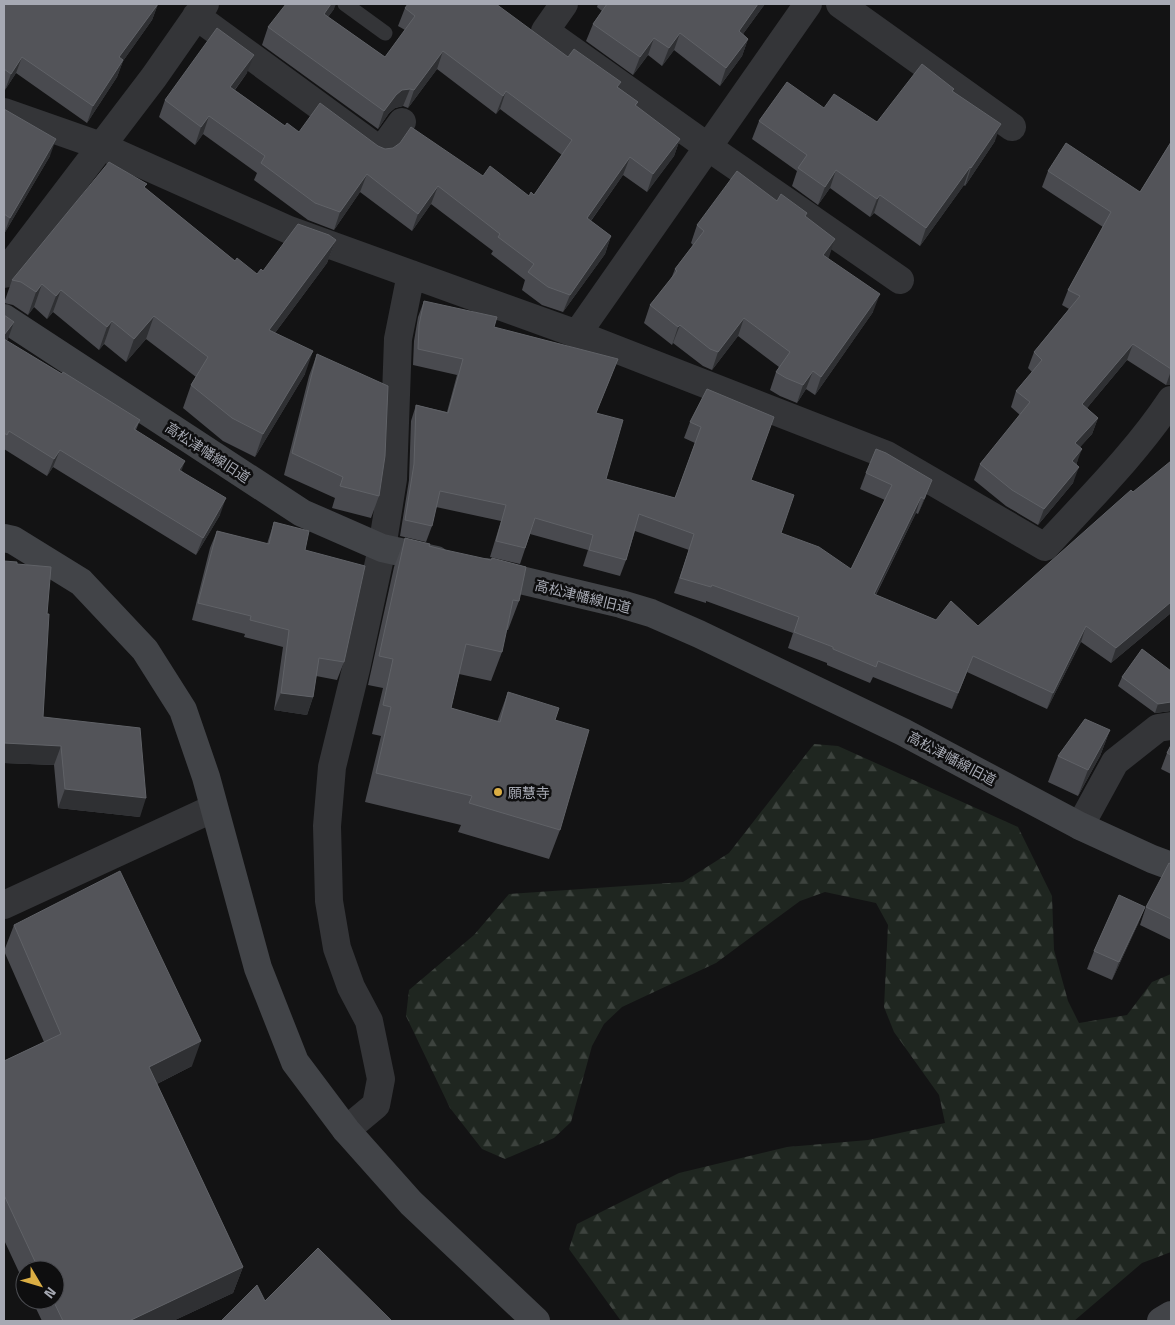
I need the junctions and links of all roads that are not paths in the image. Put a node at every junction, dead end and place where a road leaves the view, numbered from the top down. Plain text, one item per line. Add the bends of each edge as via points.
1 (345, 4) edge
2 (564, 4) edge
3 (808, 4) edge
4 (840, 4) edge
5 (201, 10) edge
6 (385, 33) dead end
7 (4, 112) edge
8 (402, 122) dead end
9 (1012, 127) dead end
10 (101, 146) junction
11 (708, 147) junction
12 (4, 274) edge
13 (411, 274) junction
14 (900, 280) dead end
15 (4, 318) edge
16 (577, 334) junction
17 (1167, 415) edge
18 (4, 538) edge
19 (382, 548) junction
20 (1171, 726) edge
21 (214, 808) junction
22 (1080, 826) junction
23 (1171, 866) edge
24 (4, 905) edge
25 (346, 1130) junction
26 (1171, 1315) edge
27 (536, 1321) edge
28 (1162, 1321) edge

1 - 6 lane
2 - 11 street via 545,31
3 - 11 street
4 - 9 street
5 - 8 street via 381,151
5 - 10 street
7 - 10 street
10 - 12 street
10 - 13 street via 289,230
11 - 14 street
11 - 16 street
13 - 16 street
13 - 19 street via 398,339 393,479
15 - 19 street, 高松津幡線旧道 via 302,513
16 - 17 street via 887,455 1045,547
18 - 21 street via 13,540 81,582 145,650 183,710
19 - 22 street, 高松津幡線旧道 via 651,613 903,732
19 - 25 street via 332,767 327,826 328,901 337,948 350,987 369,1021 381,1079 376,1105
20 - 22 street via 1158,728 1115,762
21 - 24 street
21 - 25 street via 258,968 295,1062
22 - 23 street, 高松津幡線旧道
25 - 27 street via 411,1203
26 - 28 street

